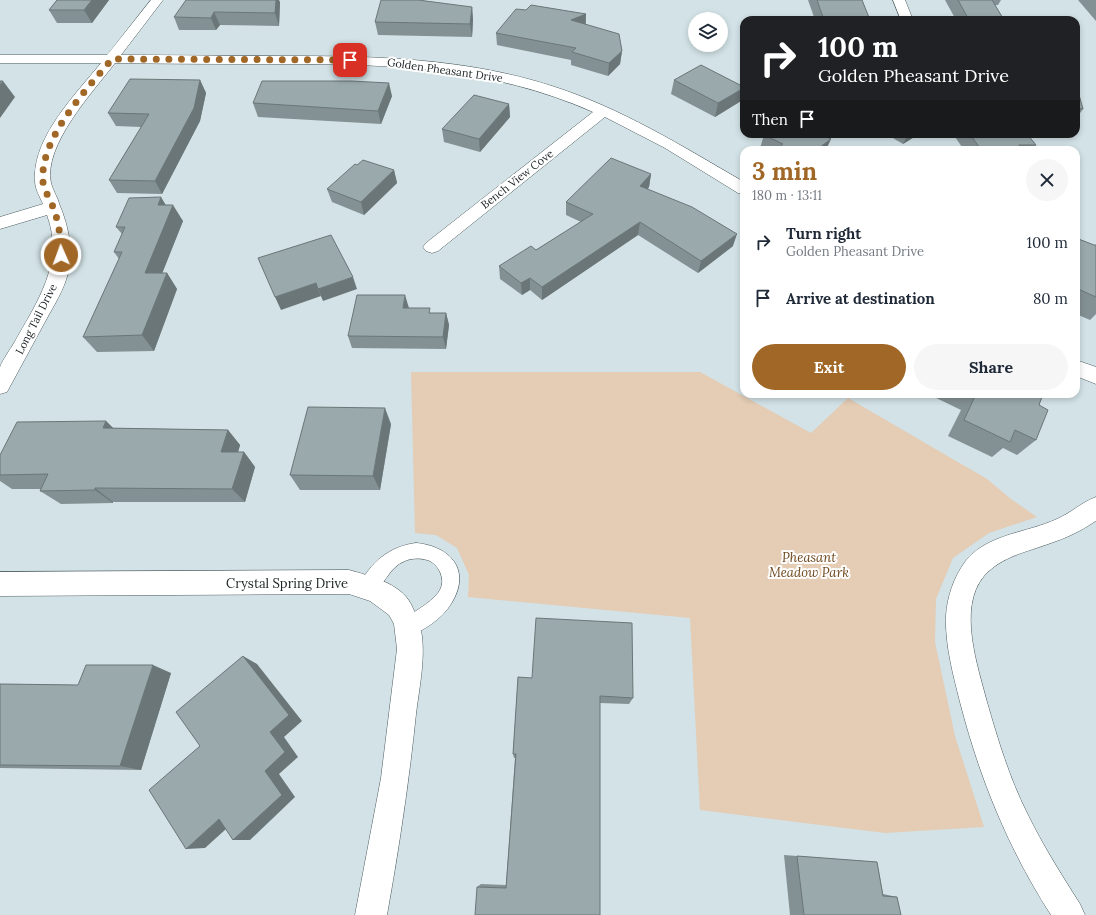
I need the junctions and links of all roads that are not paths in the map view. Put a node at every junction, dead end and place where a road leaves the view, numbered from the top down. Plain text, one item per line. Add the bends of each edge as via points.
1 (157, 0) edge
2 (899, 0) edge
3 (906, 16) edge
4 (0, 59) edge
5 (112, 59) junction
6 (603, 111) junction
7 (740, 187) edge
8 (53, 207) junction
9 (0, 223) edge
10 (432, 247) dead end
11 (1080, 370) edge
12 (1096, 376) edge
13 (0, 386) edge
14 (1096, 507) edge
15 (0, 584) edge
16 (368, 587) junction
17 (407, 628) junction
18 (371, 915) edge
19 (1069, 915) edge

1 - 5 street, Long Tail Drive
2 - 3 street
4 - 5 street, Golden Pheasant Drive
5 - 6 street, Golden Pheasant Drive via 335,60 428,65 512,79 558,93
5 - 8 street, Long Tail Drive via 60,125 47,151 43,183
6 - 7 street, Golden Pheasant Drive via 645,131
6 - 10 street, Bench View Cove
8 - 9 street
8 - 13 street, Long Tail Drive via 60,234 61,255 58,273 50,296
11 - 12 street
14 - 19 street via 1085,516 1053,532 1008,546 988,556 974,570 964,591 958,617 959,643 991,765 1014,819 1040,869
15 - 16 street, Crystal Spring Drive via 348,582
16 - 17 street, Crystal Spring Drive via 394,603 402,613
16 - 17 lane via 385,566 407,551 421,550 432,553 446,564 451,582 444,599 433,611
17 - 18 street, Crystal Spring Drive via 409,653 395,786

